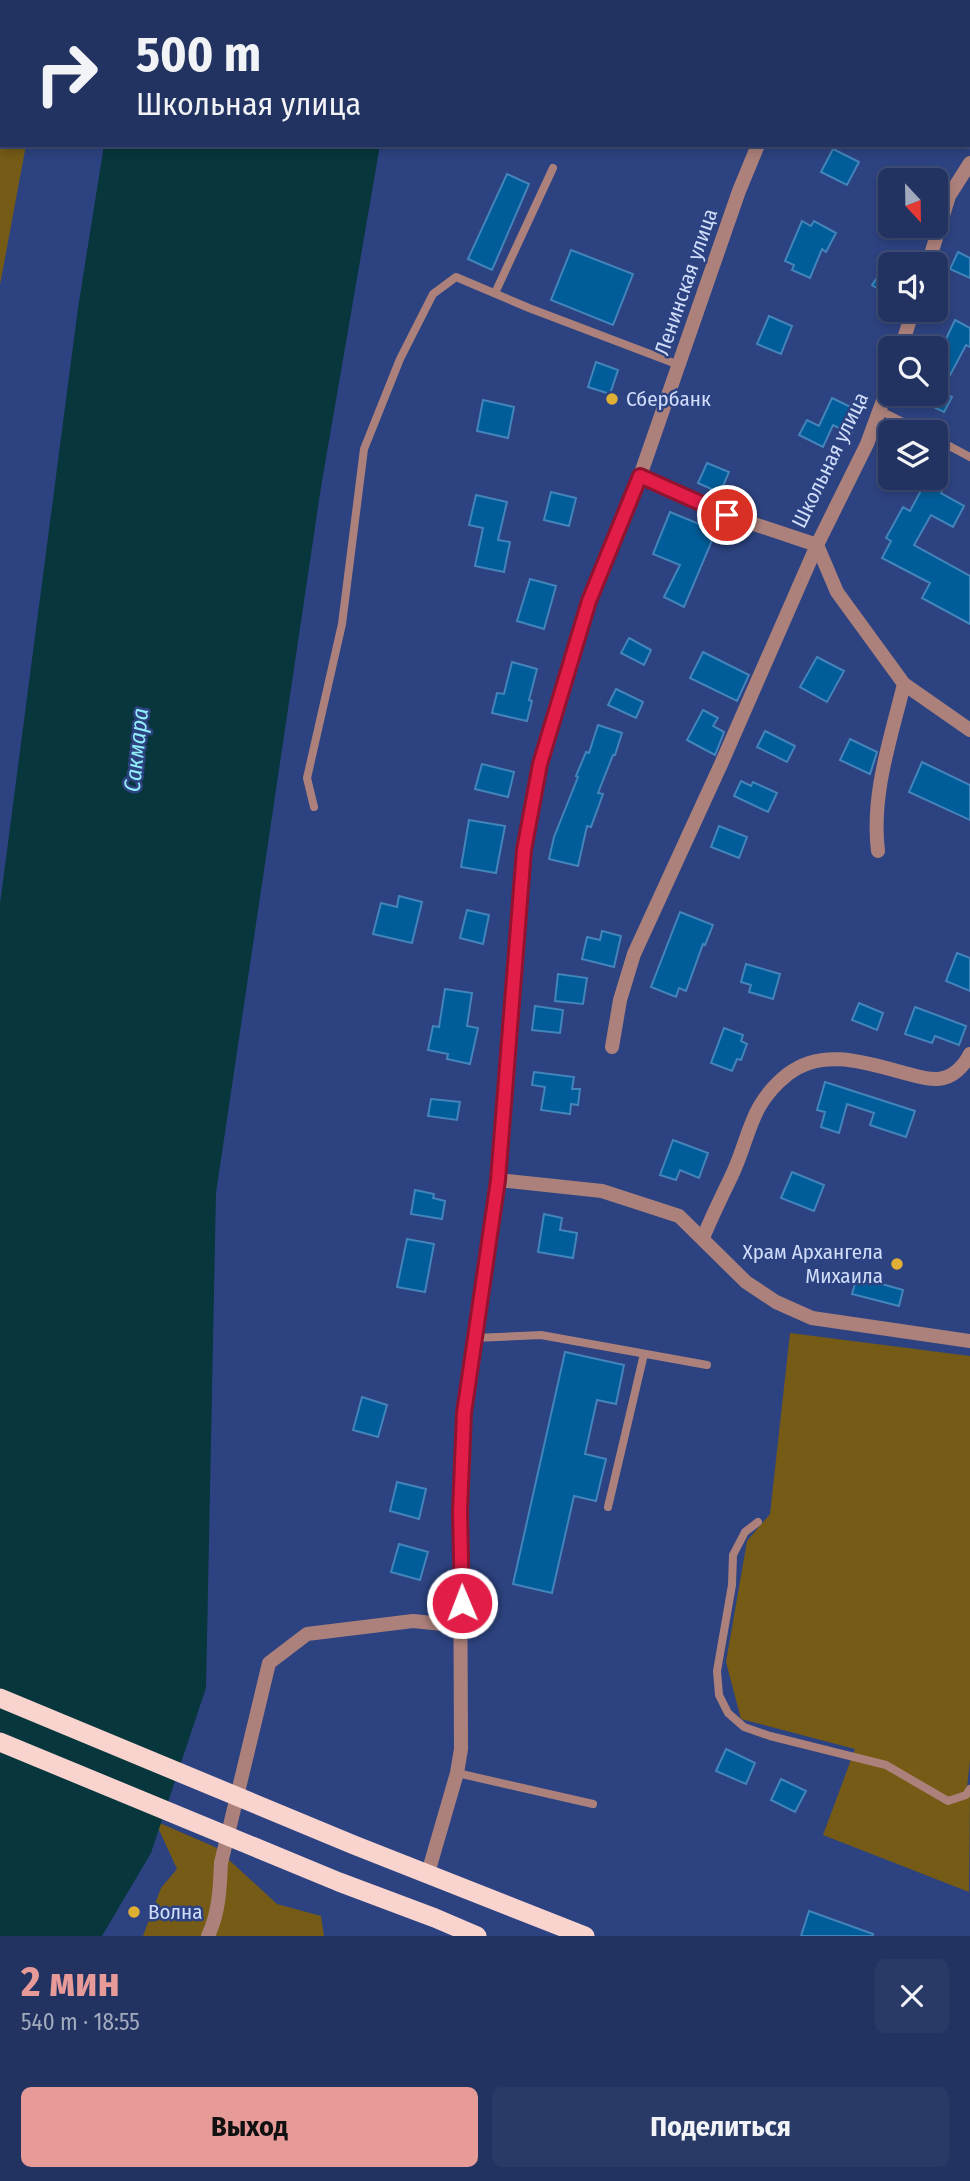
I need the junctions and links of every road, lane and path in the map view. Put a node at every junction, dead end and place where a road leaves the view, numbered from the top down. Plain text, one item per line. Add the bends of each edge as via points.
1 (757, 147) edge
2 (970, 163) edge
3 (553, 168) dead end
4 (932, 252) edge
5 (495, 293) junction
6 (679, 365) junction
7 (883, 406) edge
8 (881, 411) junction
9 (899, 420) edge
10 (948, 445) edge
11 (970, 457) edge
12 (640, 476) junction
13 (817, 545) junction
14 (904, 684) junction
15 (970, 730) edge
16 (314, 807) dead end
17 (878, 850) dead end
18 (612, 1047) dead end
19 (970, 1054) edge
20 (498, 1180) junction
21 (703, 1238) junction
22 (474, 1338) junction
23 (970, 1341) edge
24 (644, 1354) junction
25 (707, 1365) dead end
26 (608, 1507) dead end
27 (758, 1522) dead end
28 (462, 1626) junction
29 (0, 1698) edge
30 (0, 1742) edge
31 (457, 1773) junction
32 (970, 1789) edge
33 (593, 1804) dead end
34 (428, 1873) junction
35 (435, 1918) junction
36 (208, 1936) edge
37 (451, 1936) edge
38 (477, 1936) edge
39 (584, 1936) edge

1 - 6 street, Ленинская улица
2 - 4 street via 949,196
3 - 5 lane
5 - 6 lane
5 - 16 lane via 456,277 433,294 400,359 364,449 342,624 307,778
6 - 12 street, Ленинская улица
7 - 8 street, Школьная улица
8 - 9 lane
8 - 13 street, Школьная улица
10 - 11 lane
12 - 13 street, Школьная улица via 727,515
12 - 20 street, Ленинская улица via 589,601 540,764 524,850
13 - 14 street via 837,592
13 - 18 street via 634,954
14 - 15 street
14 - 17 street via 878,796
19 - 21 street via 965,1065 939,1079 856,1060 819,1059 790,1073 754,1113
20 - 21 street via 602,1191 679,1216
20 - 22 street, Ленинская улица
21 - 23 street via 746,1282 812,1318
22 - 24 lane via 541,1335
22 - 28 street, Ленинская улица via 464,1413
24 - 25 lane
24 - 26 lane
27 - 32 lane via 745,1532 733,1555 717,1671 719,1695 728,1713 744,1727 770,1736 886,1765 948,1801
28 - 31 street, Ленинская улица
28 - 36 street via 413,1620 307,1634 269,1663
29 - 34 highway
30 - 35 highway
31 - 33 lane
31 - 34 street, Ленинская улица
34 - 39 highway
35 - 37 lane
35 - 38 highway

